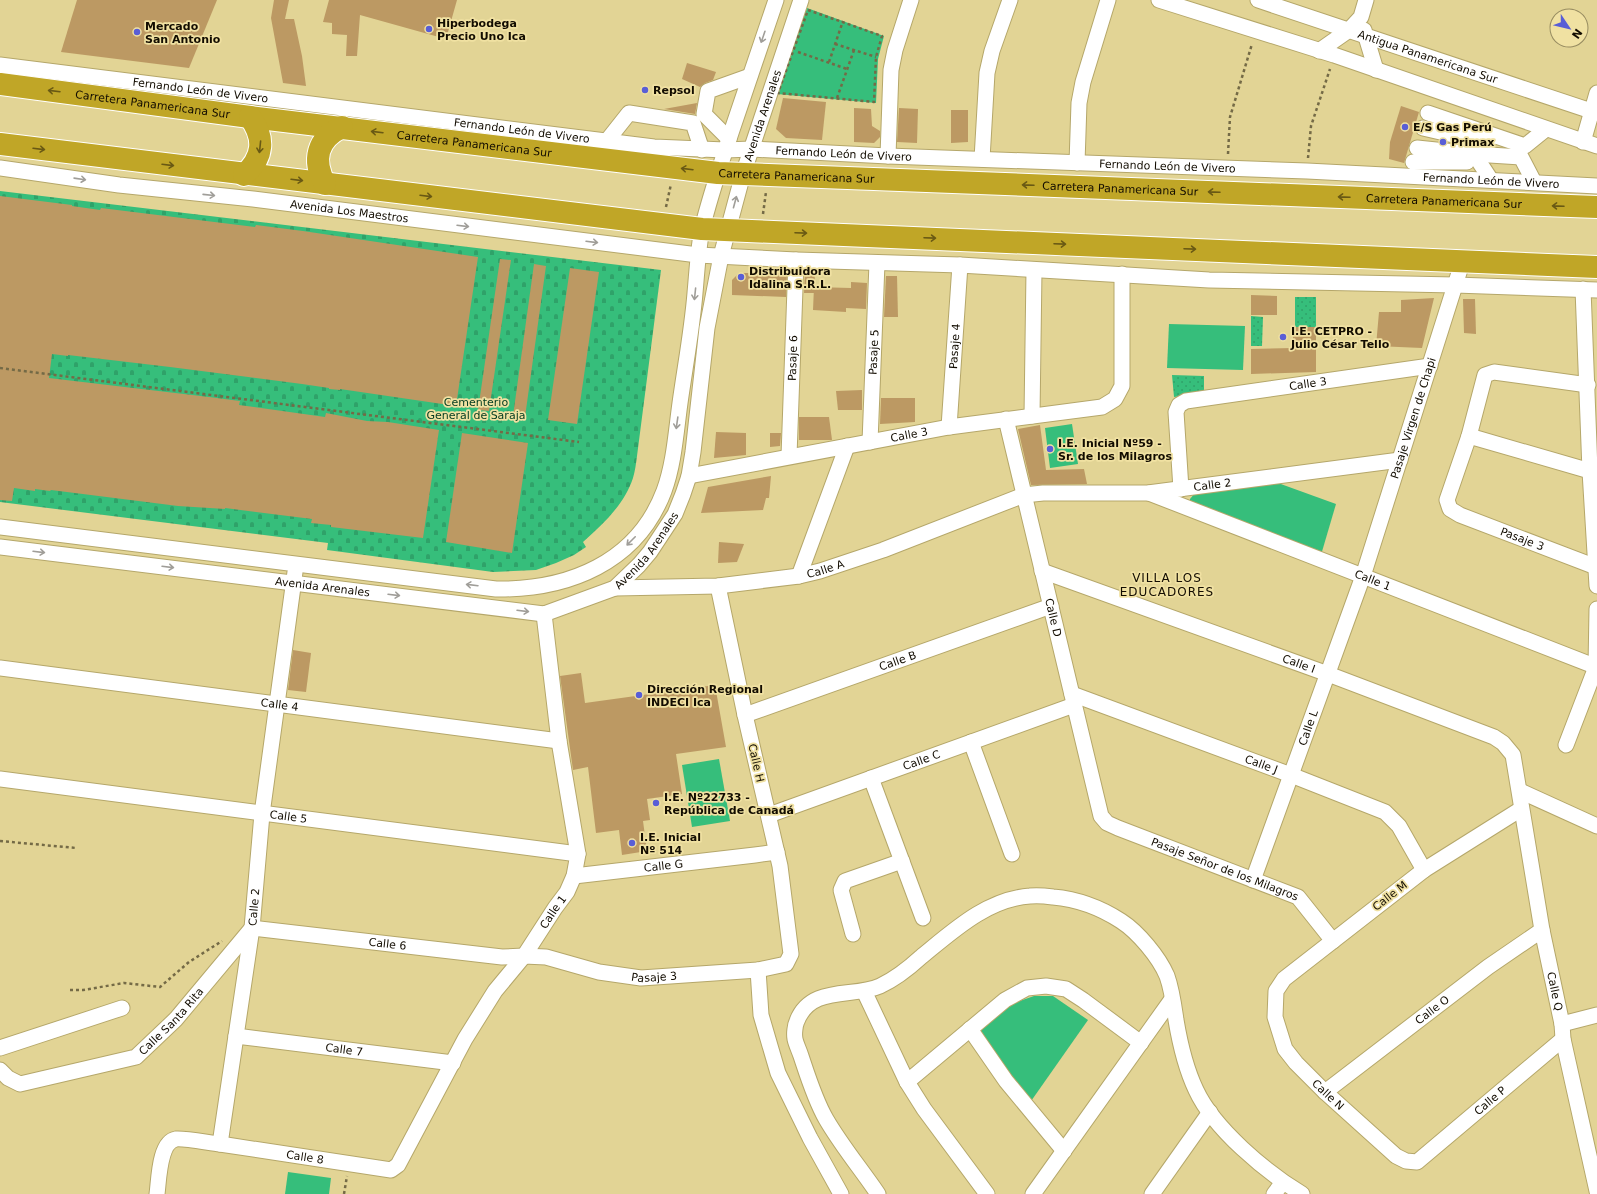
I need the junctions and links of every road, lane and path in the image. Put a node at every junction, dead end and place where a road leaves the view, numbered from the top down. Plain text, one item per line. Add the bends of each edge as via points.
1 (776, 0) edge
2 (801, 0) edge
3 (911, 0) edge
4 (1010, 0) edge
5 (1108, 0) edge
6 (1159, 0) edge
7 (1258, 0) edge
8 (1366, 0) edge
9 (1361, 17) junction
10 (843, 22) junction
11 (1350, 30) junction
12 (1256, 31) junction
13 (1365, 36) junction
14 (836, 44) junction
15 (854, 50) junction
16 (1319, 50) junction
17 (794, 51) junction
18 (1334, 55) junction
19 (876, 58) junction
20 (829, 62) junction
21 (0, 65) edge
22 (847, 68) junction
23 (1376, 70) junction
24 (750, 76) junction
25 (0, 84) edge
26 (1435, 90) junction
27 (1597, 93) edge
28 (837, 98) junction
29 (1594, 112) edge
30 (1428, 113) junction
31 (250, 116) junction
32 (1510, 117) junction
33 (698, 119) junction
34 (342, 128) junction
35 (1423, 128) junction
36 (1546, 129) junction
37 (606, 142) junction
38 (1583, 142) junction
39 (0, 144) edge
40 (727, 145) junction
41 (1597, 146) edge
42 (1480, 148) junction
43 (752, 149) junction
44 (702, 150) junction
45 (888, 156) junction
46 (982, 159) junction
47 (1413, 162) junction
48 (1077, 163) junction
49 (0, 168) edge
50 (674, 168) junction
51 (1227, 168) junction
52 (1307, 171) junction
53 (718, 173) junction
54 (743, 174) junction
55 (244, 175) junction
56 (1491, 180) junction
57 (1534, 182) junction
58 (325, 184) junction
59 (1597, 186) edge
60 (1597, 207) edge
61 (663, 224) junction
62 (702, 229) junction
63 (727, 230) junction
64 (698, 255) junction
65 (721, 256) junction
66 (796, 260) junction
67 (1463, 260) junction
68 (877, 263) junction
69 (960, 265) junction
70 (1597, 267) edge
71 (1034, 270) junction
72 (1122, 274) junction
73 (1456, 285) junction
74 (1590, 290) edge
75 (1430, 366) junction
76 (0, 368) edge
77 (1588, 385) junction
78 (1032, 416) junction
79 (1006, 419) junction
80 (949, 427) junction
81 (1469, 436) junction
82 (579, 442) dead end
83 (870, 442) junction
84 (847, 446) junction
85 (789, 456) junction
86 (1400, 460) junction
87 (1590, 471) junction
88 (689, 476) junction
89 (1181, 489) junction
90 (1148, 493) junction
91 (1024, 495) junction
92 (0, 527) edge
93 (1596, 541) edge
94 (0, 547) edge
95 (297, 564) junction
96 (1596, 567) junction
97 (1042, 571) junction
98 (799, 576) junction
99 (1363, 576) junction
100 (294, 582) junction
101 (718, 586) junction
102 (1597, 586) edge
103 (615, 588) junction
104 (1051, 606) junction
105 (1597, 609) edge
106 (544, 614) junction
107 (1596, 667) edge
108 (0, 668) edge
109 (1328, 674) junction
110 (1073, 700) junction
111 (277, 704) junction
112 (745, 715) junction
113 (559, 741) junction
114 (971, 742) junction
115 (1566, 745) dead end
116 (1291, 775) junction
117 (871, 778) junction
118 (0, 779) edge
119 (1520, 791) junction
120 (1521, 809) junction
121 (262, 814) junction
122 (769, 815) junction
123 (1101, 816) joint
124 (1597, 826) edge
125 (0, 841) edge
126 (76, 848) dead end
127 (777, 852) junction
128 (578, 854) junction
129 (1012, 854) dead end
130 (902, 861) junction
131 (1424, 870) junction
132 (574, 876) junction
133 (1253, 880) junction
134 (923, 918) dead end
135 (252, 928) junction
136 (1542, 930) junction
137 (853, 934) dead end
138 (224, 940) dead end
139 (1333, 941) junction
140 (524, 956) junction
141 (786, 964) joint
142 (758, 970) junction
143 (70, 990) dead end
144 (864, 991) junction
145 (1172, 999) junction
146 (1275, 1001) joint
147 (122, 1008) dead end
148 (1597, 1015) edge
149 (1562, 1024) junction
150 (970, 1029) junction
151 (236, 1036) junction
152 (1563, 1039) junction
153 (1142, 1043) junction
154 (0, 1048) edge
155 (452, 1063) junction
156 (0, 1070) edge
157 (907, 1082) junction
158 (1325, 1092) junction
159 (1210, 1112) junction
160 (220, 1144) junction
161 (1064, 1151) junction
162 (1417, 1162) joint
163 (391, 1170) joint
164 (1279, 1188) edge
165 (1597, 1191) edge
166 (157, 1194) edge
167 (841, 1194) edge
168 (878, 1194) edge
169 (987, 1194) edge
170 (1034, 1194) edge
171 (1152, 1194) edge
172 (1302, 1194) edge

1 -> 24 street, Avenida Arenales
2 - 43 street, Avenida Arenales
3 - 45 street via 891,70
4 - 46 street via 987,73
5 - 48 street via 1079,103
6 - 12 street
7 - 11 street, Antigua Panamericana Sur
8 - 9 street
9 - 11 street
9 - 13 street
10 - 14 path
10 - 17 path via 808,10
10 - 19 path via 882,36
11 - 13 street, Antigua Panamericana Sur
11 - 16 street
12 - 16 street
12 - 51 path via 1230,117
13 - 23 street
13 - 29 street, Antigua Panamericana Sur
14 - 15 path
14 - 20 path
15 - 19 path
15 - 22 path
16 - 18 street
17 - 20 path
17 - 28 path via 778,93
18 - 23 street
18 - 52 path via 1312,126
19 - 28 path via 874,102
20 - 22 path
21 - 37 street, Fernando León de Vivero
22 - 28 path
23 - 26 street
24 - 33 street via 708,91
24 - 40 street, Avenida Arenales
31 -> 25 highway, Carretera Panamericana Sur
26 - 30 street
26 - 32 street
27 - 29 street
29 - 38 street
30 - 35 street
30 - 42 street
31 - 34 highway, Carretera Panamericana Sur
31 -> 55 highway via 260,136 260,147 258,158
32 - 36 street
32 - 42 street
33 - 37 street via 629,113
33 - 40 street
33 - 44 street
50 -> 34 highway, Carretera Panamericana Sur
34 - 58 highway via 333,131 321,146 318,165
35 - 42 street
35 - 47 street
36 - 38 street
36 - 42 street via 1525,146
37 - 44 street, Fernando León de Vivero
38 - 41 street
39 -> 55 highway
40 - 43 street, Fernando León de Vivero
40 - 44 street, Fernando León de Vivero
40 - 53 street, Avenida Arenales
42 - 47 street
42 - 56 street
42 - 57 street via 1521,157
43 - 45 street, Fernando León de Vivero
43 - 54 street, Avenida Arenales
45 - 46 street, Fernando León de Vivero
46 - 48 street, Fernando León de Vivero
47 - 52 street, Fernando León de Vivero
47 - 56 street, Fernando León de Vivero
48 - 51 street, Fernando León de Vivero
49 -> 64 street, Avenida Los Maestros via 119,185
53 -> 50 highway, Carretera Panamericana Sur
50 - 61 path
51 - 52 street, Fernando León de Vivero
53 - 54 highway, Carretera Panamericana Sur
53 - 62 street, Avenida Arenales
60 -> 54 highway, Carretera Panamericana Sur
63 -> 54 street, Avenida Arenales
55 -> 58 highway
56 - 57 street, Fernando León de Vivero
57 - 59 street, Fernando León de Vivero
58 -> 61 highway
61 - 62 highway
62 - 63 highway
62 - 64 street, Avenida Arenales
63 - 65 street, Avenida Arenales
63 -> 67 highway
64 - 65 street
64 -> 95 street, Avenida Arenales via 691,327 669,474 664,491 646,524 619,553 588,573 568,580 517,589 496,589
65 - 66 street
65 - 88 street, Avenida Arenales via 707,328
66 - 68 street
66 - 85 street, Pasaje 6
67 - 70 highway
67 - 73 street, Pasaje Virgen de Chapi
68 - 69 street
68 - 83 street, Pasaje 5
69 - 71 street
69 - 80 street, Pasaje 4
71 - 72 street
71 - 78 street
72 - 73 street via 1209,280
72 - 78 street, Calle 3 via 1122,386 1115,399 1102,407
73 - 74 street
73 - 75 street, Pasaje Virgen de Chapi
74 - 77 street
75 - 86 street, Pasaje Virgen de Chapi
75 - 89 street, Calle 3 via 1186,401 1179,405 1176,412
76 - 82 path
77 - 81 street via 1494,372 1484,375
77 - 87 street
78 - 79 street, Calle 3
79 - 80 street, Calle 3
79 - 91 street, Calle D
80 - 83 street, Calle 3
81 - 87 street
81 - 96 street, Pasaje 3 via 1447,500 1450,509
83 - 84 street, Calle 3
84 - 85 street, Calle 3
84 - 98 street
85 - 88 street, Calle 3
86 - 89 street, Calle 2
86 - 99 street, Pasaje Virgen de Chapi
87 - 93 street
88 - 103 street, Avenida Arenales via 684,494 668,525 639,565
89 - 90 street, Calle 2
90 - 91 street, Calle 2
90 - 99 street, Calle 1
91 - 97 street, Calle D
91 - 98 street, Calle A via 883,550
92 - 95 street, Avenida Arenales
93 - 96 street
94 -> 100 street, Avenida Arenales
95 - 100 street, Calle 2
96 - 102 street
97 - 104 street, Calle D
97 - 109 street, Calle I
98 - 101 street, Calle A
99 - 107 street, Calle 1
99 - 109 street, Calle L
100 -> 106 street, Avenida Arenales
100 - 111 street, Calle 2
101 - 103 street, Calle A
101 - 112 street, Calle H
103 - 106 street, Avenida Arenales
104 - 110 street, Calle D
104 - 112 street, Calle B
105 - 107 street
106 - 113 street, Calle 1
107 - 115 street
108 - 111 street, Calle 4
109 - 116 street, Calle L
109 - 119 street, Calle I via 1494,737 1513,755
110 - 114 street, Calle C
110 - 116 street, Calle J
110 - 123 street, Calle D
111 - 113 street, Calle 4
111 - 121 street, Calle 2
112 - 122 street, Calle H
113 - 128 street, Calle 1
114 - 117 street, Calle C
114 - 129 street
116 - 131 street, Calle J via 1385,812 1399,826
116 - 133 street, Calle L
117 - 122 street, Calle C
117 - 130 street
118 - 121 street, Calle 5
119 - 120 street, Calle Q
119 - 124 street
120 - 131 street, Calle M
120 - 136 street, Calle Q
121 - 128 street, Calle 5
121 - 135 street, Calle 2
122 - 127 street, Calle H
123 - 133 street, Pasaje Señor de los Milagros via 1118,828
125 - 126 path
127 - 132 street, Calle G
127 - 141 street, Calle H via 791,954
128 - 132 street, Calle 1
130 - 134 street
130 - 137 street via 844,881 841,890
131 - 139 street, Calle M
132 - 140 street, Calle 1 via 567,892
133 - 139 street, Pasaje Señor de los Milagros via 1298,897
135 - 140 street, Calle 6 via 502,957
135 - 151 street, Calle 2
135 - 156 street, Calle Santa Rita via 176,1019 136,1057 20,1084
136 - 149 street, Calle Q
136 - 158 street, Calle O via 1488,967
138 - 143 path via 189,962 160,987 124,983
139 - 146 street, Calle M via 1284,979 1276,992
140 - 142 street, Pasaje 3 via 546,957 599,972 641,978
140 - 155 street, Calle 1 via 495,991
141 - 142 street, Pasaje 3
142 - 167 street via 762,1021 778,1073
144 - 145 street via 881,986 905,971 974,916 1000,903 1032,895 1066,898 1092,906 1121,921 1157,958 1167,976
144 - 157 street
144 - 168 street via 821,996 804,1008 796,1021 794,1037 826,1118
145 - 153 street
145 - 159 street via 1187,1067 1197,1091
146 - 158 street, Calle N via 1275,1017 1285,1049
147 - 154 street
148 - 149 street
149 - 152 street, Calle Q
150 - 153 street via 1005,1000 1028,988 1046,986 1066,989
150 - 157 street
150 - 161 street via 1006,1081
151 - 155 street, Calle 7
151 - 160 street, Calle 2
152 - 162 street, Calle P
152 - 165 street, Calle Q
153 - 161 street
155 - 163 street, Calle 1 via 403,1158
157 - 169 street
158 - 162 street, Calle N via 1396,1156 1406,1161
159 - 164 street
159 - 171 street
160 - 163 street, Calle 8
160 - 166 street via 177,1139 168,1142 163,1152
161 - 170 street
164 - 172 street

